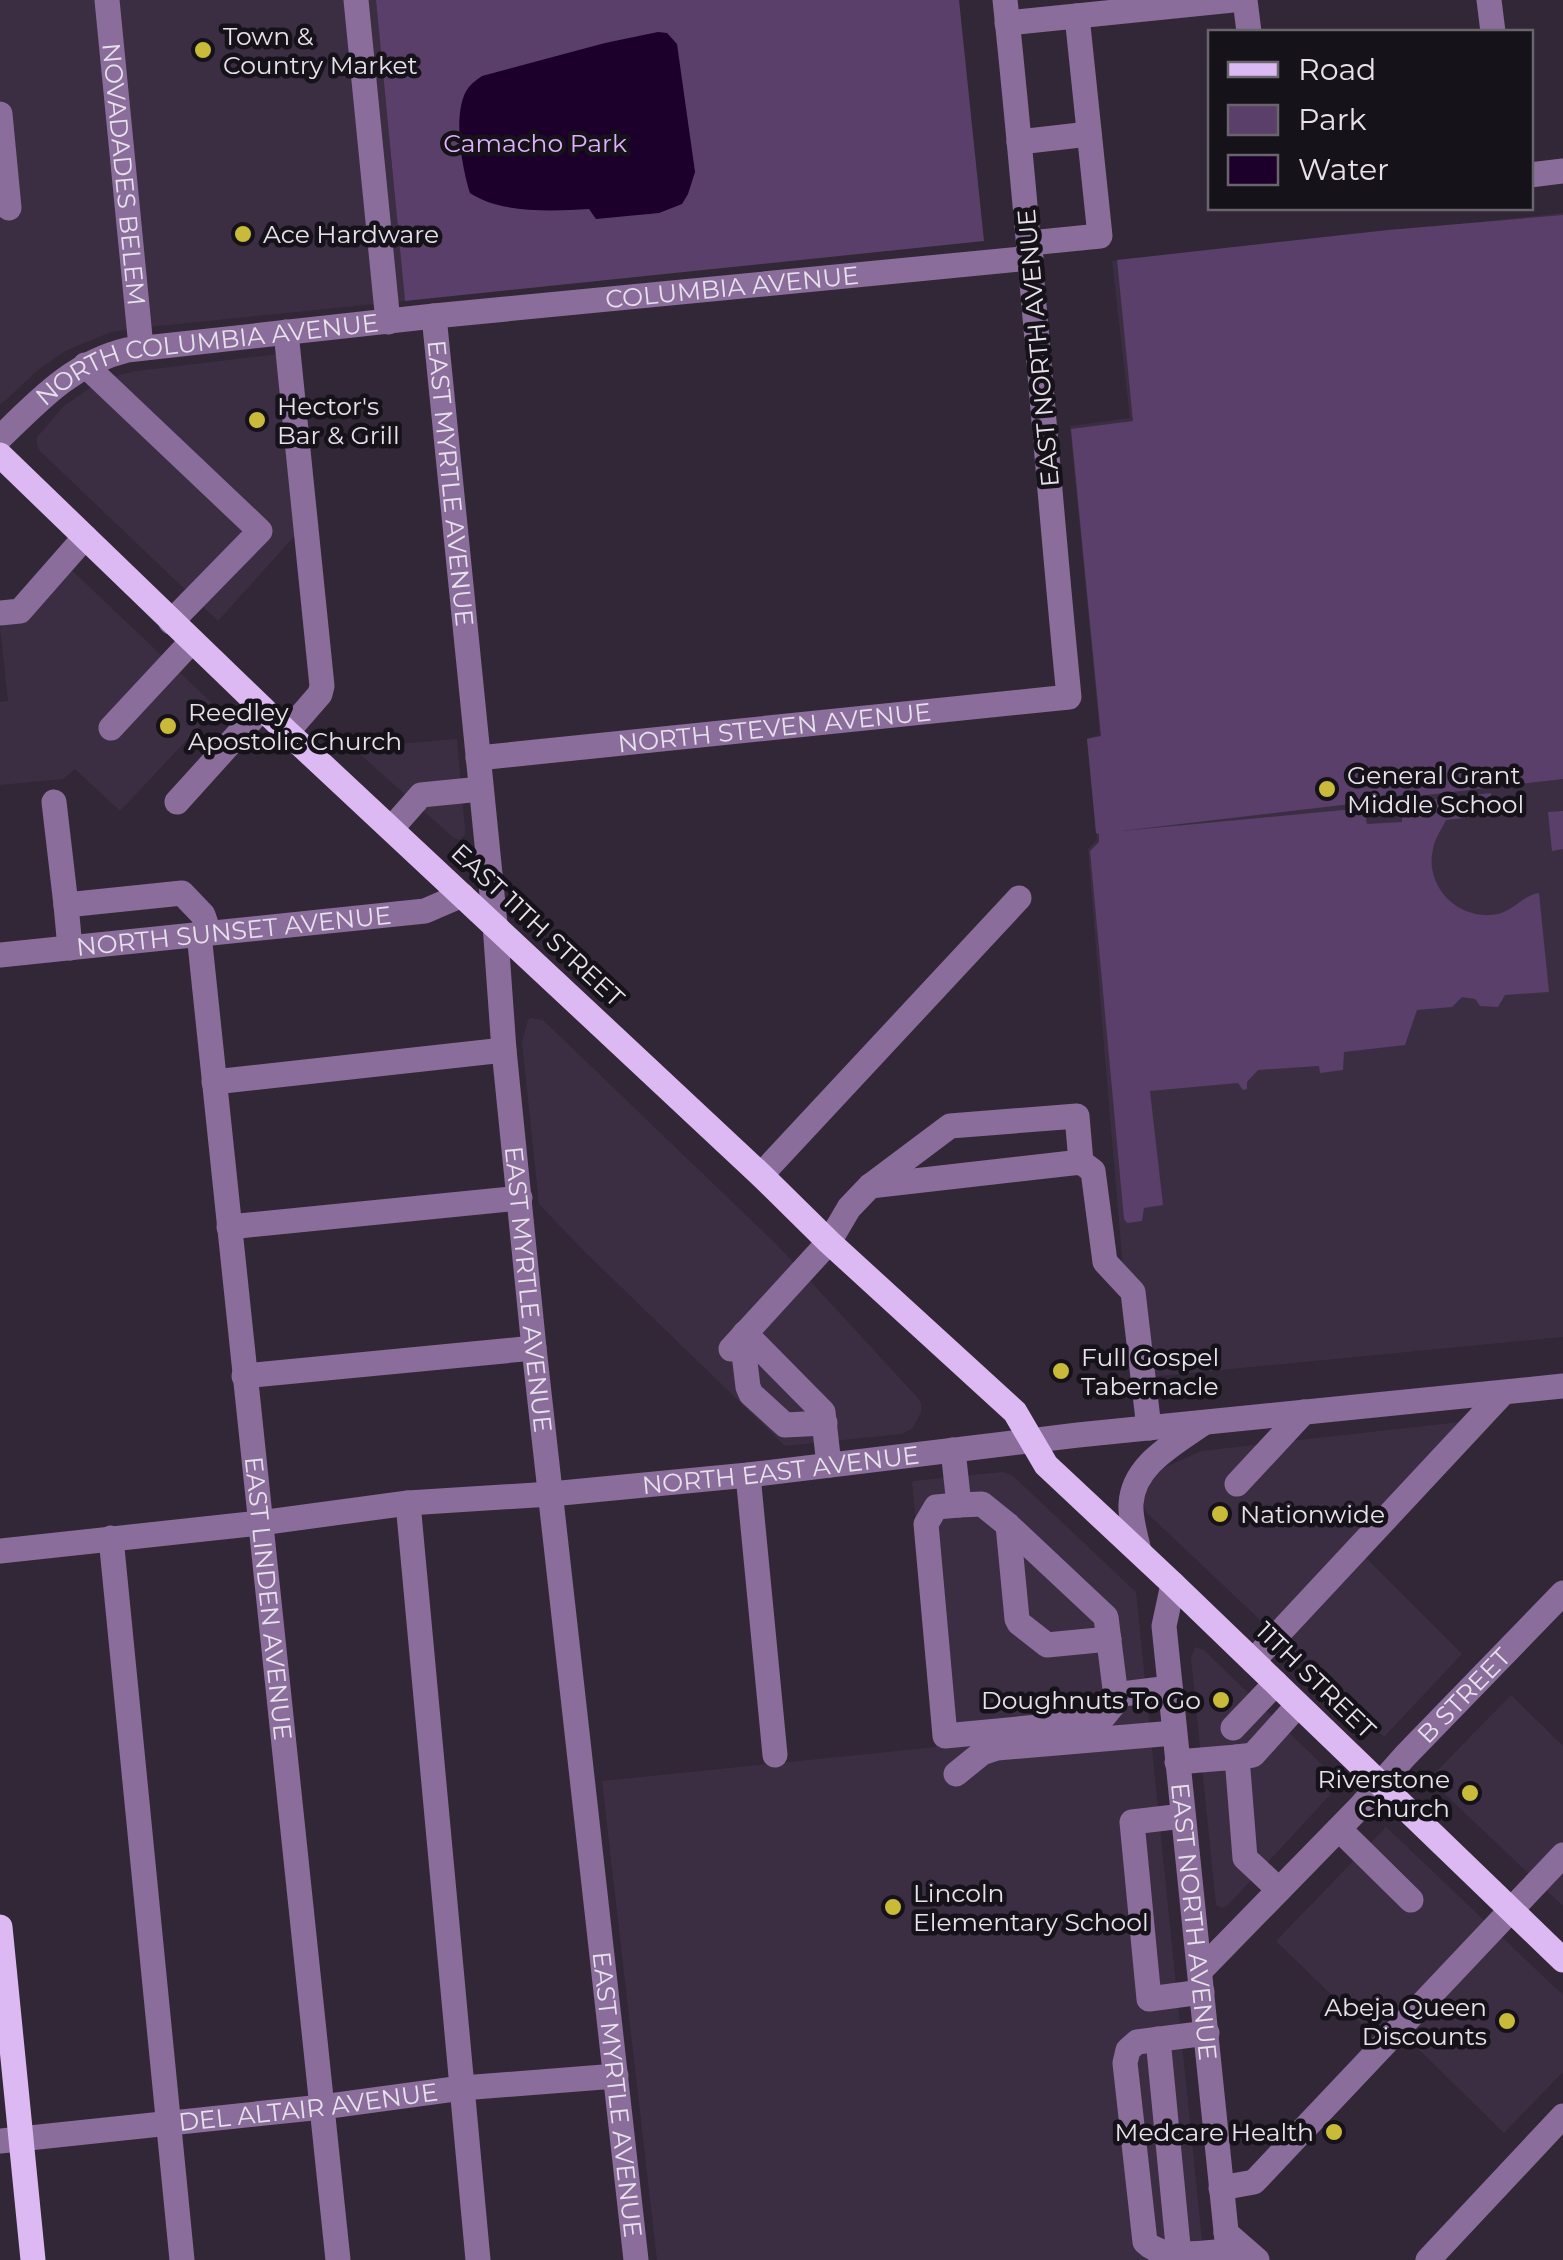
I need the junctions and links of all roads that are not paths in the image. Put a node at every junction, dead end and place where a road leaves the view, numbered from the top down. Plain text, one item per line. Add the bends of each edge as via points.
1 (107, 0) edge
2 (356, 0) edge
3 (1233, 0) edge
4 (1245, 0) edge
5 (1489, 0) edge
6 (1006, 12) edge
7 (1078, 16) junction
8 (1248, 30) edge
9 (1493, 30) edge
10 (0, 114) edge
11 (1090, 134) junction
12 (1019, 142) junction
13 (1563, 171) edge
14 (1533, 175) edge
15 (8, 208) dead end
16 (1030, 250) junction
17 (434, 316) junction
18 (388, 322) junction
19 (286, 332) junction
20 (141, 348) junction
21 (85, 365) junction
22 (0, 438) edge
23 (0, 455) edge
24 (85, 537) junction
25 (0, 613) edge
26 (171, 622) junction
27 (192, 641) junction
28 (1069, 697) joint
29 (262, 708) junction
30 (111, 728) dead end
31 (287, 732) junction
32 (478, 758) junction
33 (481, 789) junction
34 (54, 802) dead end
35 (177, 802) dead end
36 (391, 829) junction
37 (462, 895) junction
38 (1019, 898) dead end
39 (66, 904) junction
40 (495, 924) junction
41 (204, 933) junction
42 (70, 948) junction
43 (0, 955) edge
44 (504, 1050) junction
45 (214, 1082) junction
46 (1081, 1162) junction
47 (762, 1174) junction
48 (870, 1186) junction
49 (520, 1198) junction
50 (230, 1227) junction
51 (829, 1242) junction
52 (739, 1340) junction
53 (534, 1348) junction
54 (244, 1376) junction
55 (1563, 1386) edge
56 (1503, 1392) junction
57 (1304, 1412) junction
58 (825, 1423) junction
59 (1203, 1423) junction
60 (1149, 1428) junction
61 (1032, 1441) junction
62 (953, 1450) junction
63 (829, 1465) junction
64 (748, 1474) junction
65 (1237, 1484) dead end
66 (551, 1494) junction
67 (408, 1503) junction
68 (959, 1505) junction
69 (260, 1523) junction
70 (1008, 1525) junction
71 (111, 1538) junction
72 (0, 1551) edge
73 (1139, 1552) junction
74 (1173, 1584) junction
75 (1563, 1593) edge
76 (1109, 1639) junction
77 (1253, 1661) junction
78 (1276, 1683) junction
79 (1170, 1688) junction
80 (1122, 1694) junction
81 (1298, 1704) junction
82 (1232, 1728) dead end
83 (1174, 1733) junction
84 (775, 1755) dead end
85 (1237, 1757) junction
86 (1177, 1762) junction
87 (956, 1774) dead end
88 (1382, 1784) junction
89 (1183, 1816) junction
90 (1339, 1828) junction
91 (1563, 1855) edge
92 (1279, 1890) junction
93 (1411, 1900) dead end
94 (1510, 1909) junction
95 (0, 1927) edge
96 (1563, 1960) edge
97 (1201, 1981) junction
98 (1206, 2033) junction
99 (1158, 2039) junction
100 (616, 2076) junction
101 (462, 2088) junction
102 (322, 2106) junction
103 (1563, 2116) edge
104 (169, 2122) junction
105 (10, 2140) edge
106 (1222, 2188) junction
107 (1228, 2248) edge
108 (1179, 2256) junction
109 (33, 2260) edge
110 (182, 2260) edge
111 (338, 2260) edge
112 (478, 2260) edge
113 (636, 2260) edge
114 (1257, 2260) edge
115 (1428, 2260) edge

1 - 20 street, NOVADADES BELEM
2 - 18 street
3 - 7 street
4 - 8 street
5 - 9 street
6 - 7 street
6 - 12 street, EAST NORTH AVENUE
7 - 11 street
10 - 15 street
11 - 12 street
11 - 16 street, COLUMBIA AVENUE via 1100,236
12 - 16 street, EAST NORTH AVENUE
13 - 14 street
16 - 17 street, COLUMBIA AVENUE
16 - 28 street, EAST NORTH AVENUE
17 - 18 street, NORTH COLUMBIA AVENUE
17 - 32 street, EAST MYRTLE AVENUE
18 - 19 street, NORTH COLUMBIA AVENUE
19 - 20 street, NORTH COLUMBIA AVENUE
19 - 31 street via 322,686
20 - 21 street, NORTH COLUMBIA AVENUE
21 - 22 street, NORTH COLUMBIA AVENUE
21 - 26 street via 260,531
23 - 24 main road, EAST 11TH STREET
24 - 25 street via 20,610
24 - 26 main road, EAST 11TH STREET
26 - 27 main road, EAST 11TH STREET
27 - 29 main road, EAST 11TH STREET
27 - 30 street
28 - 32 street, NORTH STEVEN AVENUE
29 - 31 main road, EAST 11TH STREET
29 - 35 street
31 - 36 main road, EAST 11TH STREET
32 - 33 street, EAST MYRTLE AVENUE
33 - 36 street via 421,795
33 - 40 street, EAST MYRTLE AVENUE
34 - 39 street
36 - 37 main road, EAST 11TH STREET
37 - 40 main road, EAST 11TH STREET
37 - 41 street, NORTH SUNSET AVENUE via 425,911
38 - 47 street
39 - 41 street via 182,893 203,915
39 - 42 street
40 - 44 street, EAST MYRTLE AVENUE
40 - 47 main road, EAST 11TH STREET
41 - 42 street, NORTH SUNSET AVENUE
41 - 45 street, EAST LINDEN AVENUE
42 - 43 street, NORTH SUNSET AVENUE
44 - 45 street
44 - 49 street, EAST MYRTLE AVENUE
45 - 50 street, EAST LINDEN AVENUE
46 - 48 street
46 - 48 street via 1078,1116 950,1126
46 - 60 street via 1093,1170 1105,1262 1133,1292
47 - 51 main road, EAST 11TH STREET
48 - 51 street
49 - 50 street
49 - 53 street, EAST MYRTLE AVENUE
50 - 54 street, EAST LINDEN AVENUE
51 - 52 street
51 - 61 main road, EAST 11TH STREET via 1016,1412
52 - 58 street via 820,1408
52 - 58 street via 751,1394 785,1426
53 - 54 street
53 - 66 street, EAST MYRTLE AVENUE
54 - 69 street, EAST LINDEN AVENUE
55 - 56 street, NORTH EAST AVENUE
56 - 57 street, NORTH EAST AVENUE
56 - 77 street
57 - 59 street, NORTH EAST AVENUE
57 - 65 street
58 - 63 street
59 - 60 street, NORTH EAST AVENUE
59 - 73 street via 1148,1464 1134,1485 1130,1506
60 - 61 street, NORTH EAST AVENUE
61 - 62 street, NORTH EAST AVENUE
61 - 73 main road, 11TH STREET via 1046,1465
62 - 63 street, NORTH EAST AVENUE
62 - 68 street
63 - 64 street, NORTH EAST AVENUE
64 - 66 street, NORTH EAST AVENUE
64 - 84 street
66 - 67 street, NORTH EAST AVENUE
66 - 100 street, EAST MYRTLE AVENUE
67 - 69 street, NORTH EAST AVENUE
67 - 101 street
68 - 70 street via 982,1504
68 - 80 street via 936,1507 926,1524 945,1736 1100,1721
69 - 71 street, NORTH EAST AVENUE
69 - 102 street, EAST LINDEN AVENUE
70 - 76 street via 1106,1617
70 - 76 street via 1019,1623 1047,1645
71 - 72 street, NORTH EAST AVENUE
71 - 104 street
73 - 74 main road, 11TH STREET
74 - 77 main road, 11TH STREET
74 - 79 street, EAST NORTH AVENUE via 1164,1626
75 - 88 street, B STREET
76 - 80 street via 1114,1689
77 - 78 main road, 11TH STREET
78 - 81 main road, 11TH STREET
78 - 82 street
79 - 80 street
79 - 83 street, EAST NORTH AVENUE
81 - 85 street via 1252,1755
81 - 88 main road, 11TH STREET
83 - 86 street, EAST NORTH AVENUE
83 - 87 street via 997,1748
85 - 86 street
85 - 92 street via 1245,1858
86 - 89 street, EAST NORTH AVENUE
88 - 90 street, B STREET
88 - 94 main road, 11TH STREET
89 - 97 street, EAST NORTH AVENUE
89 - 97 street via 1132,1822 1150,1999
90 - 92 street, B STREET
90 - 93 street
91 - 94 street
92 - 97 street, B STREET
94 - 96 main road, 11TH STREET
94 - 106 street via 1254,2182
95 - 105 main road
97 - 98 street, EAST NORTH AVENUE
98 - 99 street
98 - 106 street, EAST NORTH AVENUE
99 - 108 street
99 - 108 street via 1137,2042 1124,2063 1143,2237 1156,2254
100 - 101 street, DEL ALTAIR AVENUE
100 - 113 street, EAST MYRTLE AVENUE
101 - 102 street, DEL ALTAIR AVENUE
101 - 112 street
102 - 104 street, DEL ALTAIR AVENUE
102 - 111 street, EAST LINDEN AVENUE
103 - 115 street
104 - 105 street, DEL ALTAIR AVENUE
104 - 110 street
105 - 109 main road
106 - 107 street, EAST NORTH AVENUE
107 - 108 street
107 - 114 street

